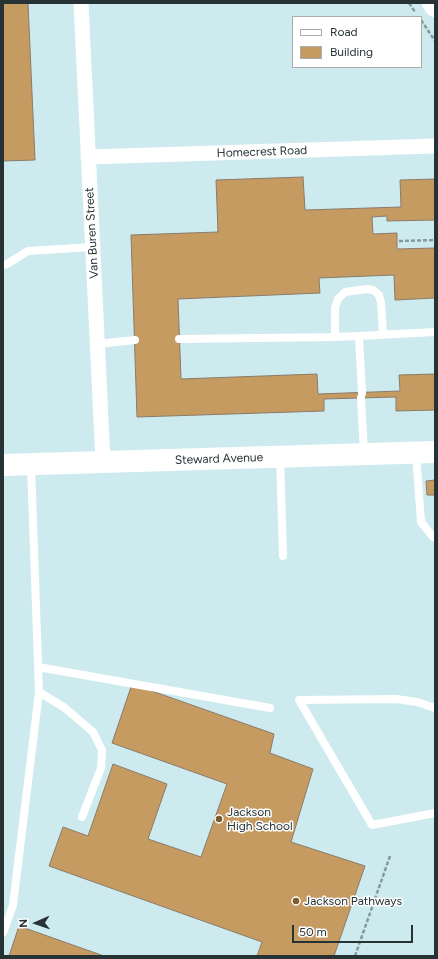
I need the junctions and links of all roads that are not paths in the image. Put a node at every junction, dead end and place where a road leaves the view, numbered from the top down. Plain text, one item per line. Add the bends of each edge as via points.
1 (80, 3) edge
2 (433, 3) edge
3 (435, 6) edge
4 (435, 146) edge
5 (88, 157) junction
6 (92, 246) junction
7 (3, 265) edge
8 (435, 332) edge
9 (383, 334) junction
10 (359, 336) junction
11 (335, 337) junction
12 (180, 339) dead end
13 (135, 340) dead end
14 (97, 344) junction
15 (425, 452) edge
16 (364, 454) junction
17 (280, 457) junction
18 (102, 462) junction
19 (31, 464) junction
20 (3, 465) edge
21 (435, 537) edge
22 (283, 556) dead end
23 (38, 666) junction
24 (39, 692) junction
25 (270, 708) dead end
26 (435, 708) edge
27 (435, 813) edge
28 (82, 816) dead end
29 (3, 933) edge

1 - 5 street, Van Buren Street
2 - 3 main road
4 - 5 street, Homecrest Road
5 - 6 street, Van Buren Street
6 - 7 lane via 28,251
6 - 14 street, Van Buren Street
8 - 9 lane
9 - 10 lane
9 - 11 lane via 379,295 367,289 345,292 338,299 335,308
10 - 11 lane
10 - 16 lane
11 - 12 lane
13 - 14 lane
14 - 18 street, Van Buren Street
15 - 16 main road, Steward Avenue
15 - 21 lane via 421,522
16 - 17 main road, Steward Avenue
17 - 18 main road, Steward Avenue
17 - 22 lane
18 - 19 main road, Steward Avenue
19 - 20 main road, Steward Avenue
19 - 23 lane
23 - 24 lane
23 - 25 lane
24 - 28 lane via 65,708 93,732 102,750 101,768
24 - 29 lane via 12,905
26 - 27 lane via 396,699 299,700 372,825

